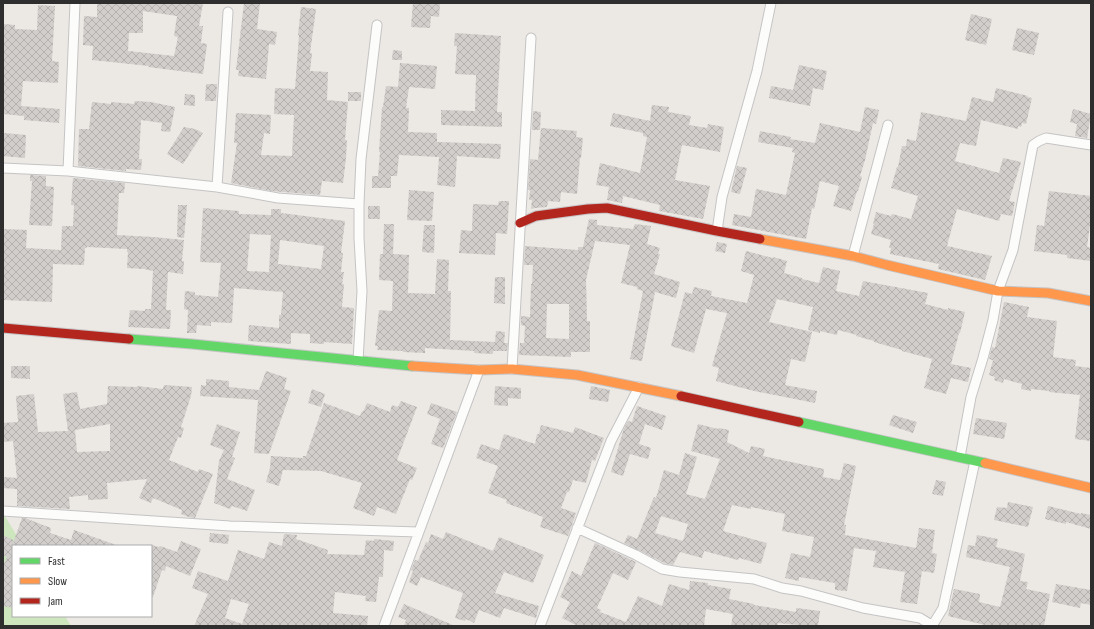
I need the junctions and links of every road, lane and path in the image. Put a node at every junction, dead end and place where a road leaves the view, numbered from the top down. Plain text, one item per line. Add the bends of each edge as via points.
1 (75, 3) edge
2 (771, 3) edge
3 (228, 12) dead end
4 (377, 25) dead end
5 (531, 38) dead end
6 (888, 125) dead end
7 (1091, 145) edge
8 (3, 168) edge
9 (68, 171) junction
10 (217, 187) junction
11 (359, 204) junction
12 (520, 223) junction
13 (717, 231) junction
14 (854, 256) junction
15 (998, 291) junction
16 (1091, 301) edge
17 (3, 328) edge
18 (358, 361) junction
19 (512, 369) junction
20 (479, 370) junction
21 (639, 387) junction
22 (960, 458) junction
23 (975, 461) junction
24 (1091, 488) edge
25 (3, 511) edge
26 (577, 528) junction
27 (418, 532) junction
28 (384, 626) edge
29 (540, 626) edge
30 (932, 626) edge

1 - 9 street
2 - 13 street via 757,70 722,197
3 - 10 street
4 - 11 street via 361,159
5 - 12 street
6 - 14 street
7 - 15 street via 1046,138 1033,145 1013,250
8 - 9 street
9 - 10 street
10 - 11 street via 278,198
11 - 18 street via 362,291
12 - 13 street via 536,216 588,208 607,208
12 - 19 street
13 - 14 street
14 - 15 street
15 - 16 street via 1048,293
15 - 22 street via 993,320 971,397
17 - 18 street
18 - 20 street
19 - 20 street
19 - 21 street via 577,374
20 - 27 street
21 - 22 street
21 - 26 street via 612,440
22 - 23 street
23 - 24 street
23 - 30 street via 943,608
25 - 27 street via 230,526
26 - 29 street
26 - 30 street via 662,569 754,579 863,608 920,618
27 - 28 street

